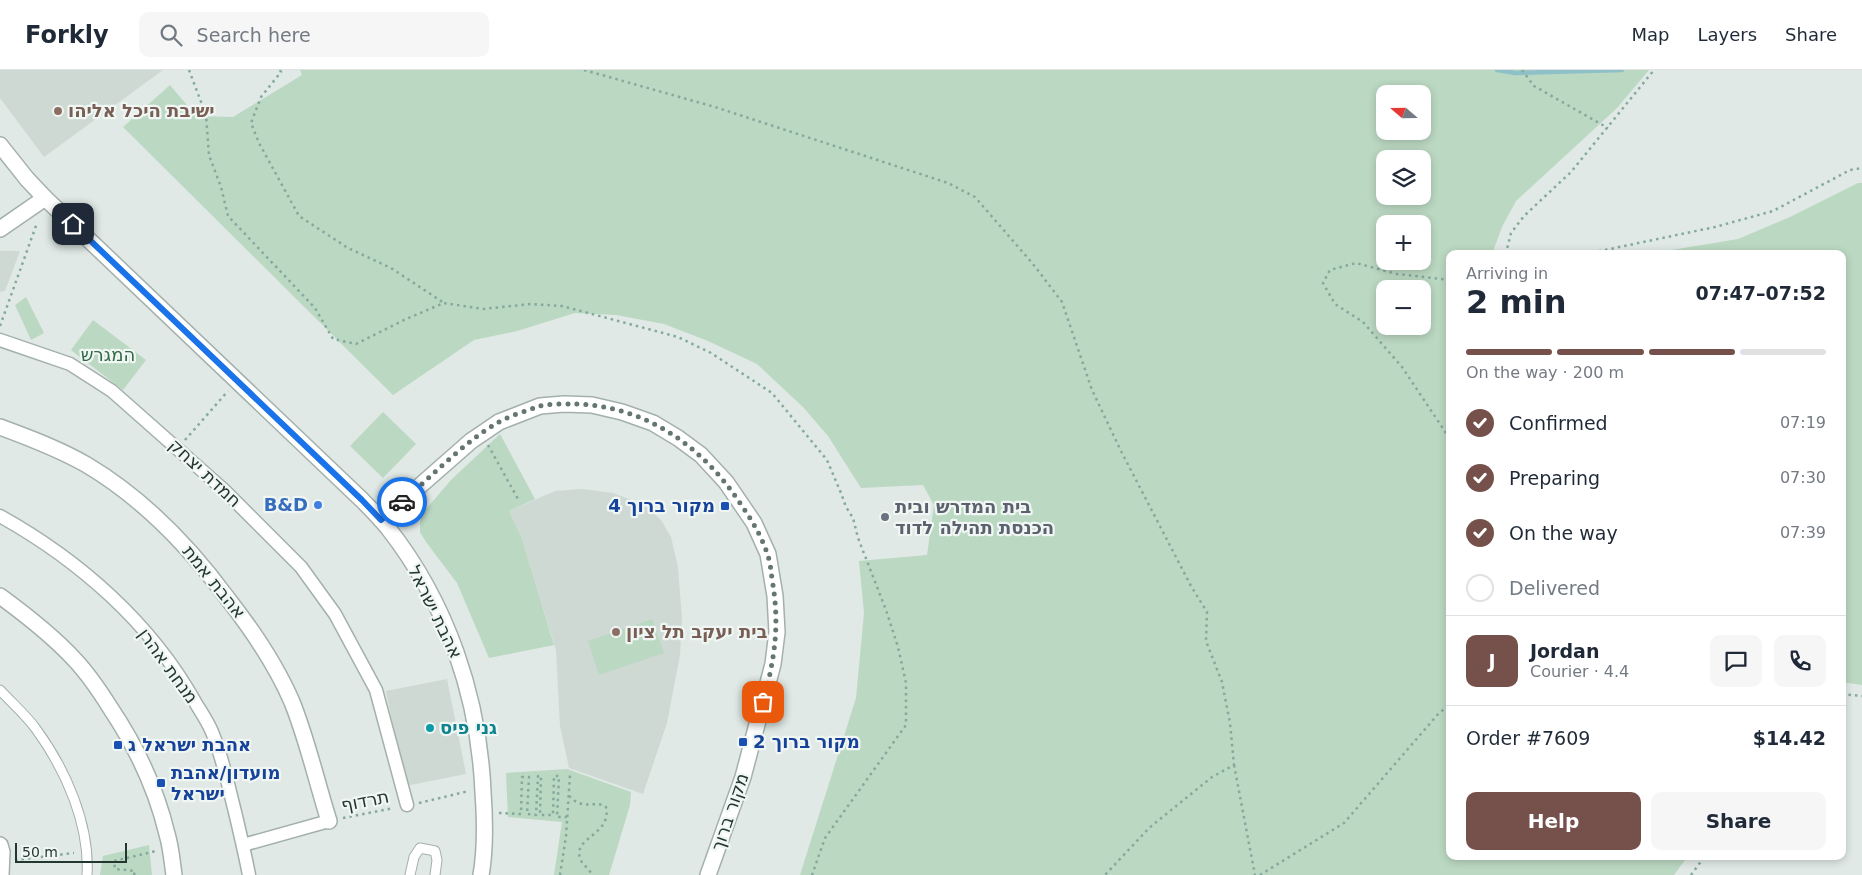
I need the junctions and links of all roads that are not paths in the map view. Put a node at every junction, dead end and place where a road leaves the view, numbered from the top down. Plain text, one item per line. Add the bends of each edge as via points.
1 (0, 145) edge
2 (45, 198) junction
3 (0, 229) edge
4 (0, 340) edge
5 (0, 427) edge
6 (0, 516) edge
7 (381, 520) junction
8 (0, 596) edge
9 (0, 690) edge
10 (407, 805) road end
11 (329, 821) joint
12 (243, 845) junction
13 (0, 846) edge
14 (1, 869) edge
15 (87, 875) edge
16 (174, 875) edge
17 (249, 875) edge
18 (410, 875) edge
19 (435, 875) edge
20 (481, 875) edge
21 (708, 875) edge

1 - 2 street, אהבת ישראל
2 - 3 street
2 - 7 street, אהבת ישראל
4 - 10 street, חמדת יצחק via 70,364 112,391 231,496 302,567 335,614 376,690
5 - 11 street, אהבת אמת via 59,450 87,465 128,493 190,551 249,626 292,702
6 - 12 street, מנחת אהרן via 59,553 127,611 161,649 212,731
7 - 20 street, אהבת ישראל via 430,594 462,667 480,741 484,812
7 - 21 street, מקור ברוך via 482,434 499,422 540,406 592,405 653,423 701,455 726,482 754,523 768,554 777,632 773,664 743,777
8 - 16 street via 76,661 135,748 168,834
9 - 15 lane via 36,729 72,792 81,819
11 - 12 street
12 - 17 street, מנחת אהרן
13 - 14 street
18 - 19 lane via 415,852 420,848 435,851

